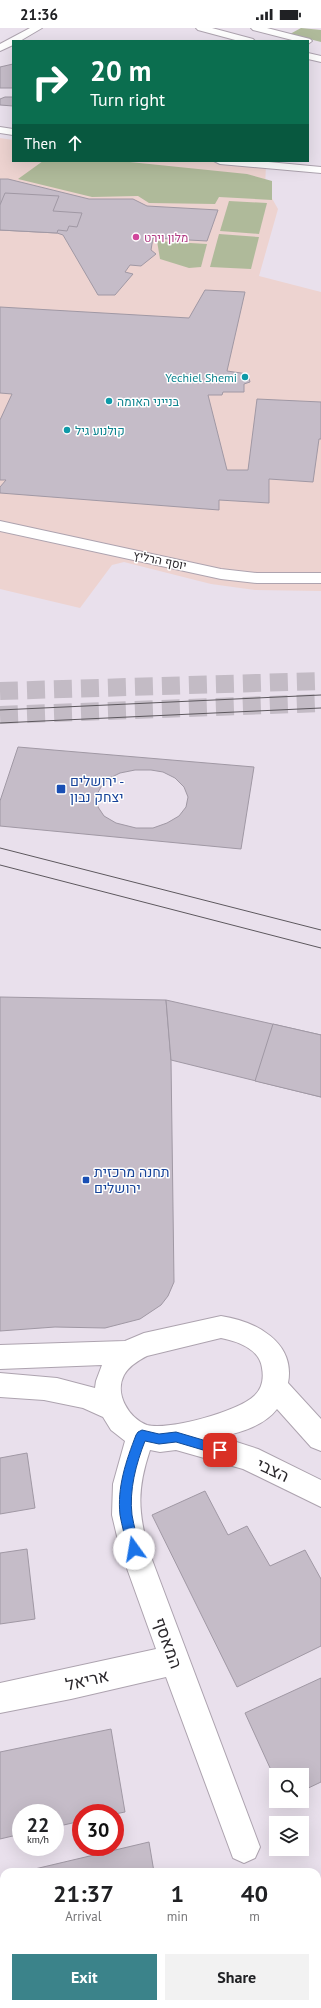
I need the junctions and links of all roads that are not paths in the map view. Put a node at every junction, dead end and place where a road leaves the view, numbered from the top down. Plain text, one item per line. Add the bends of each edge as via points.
1 (37, 28) edge
2 (201, 28) edge
3 (256, 28) edge
4 (15, 40) edge
5 (246, 40) edge
6 (302, 40) edge
7 (12, 42) edge
8 (0, 48) edge
9 (309, 56) edge
10 (321, 59) edge
11 (0, 130) edge
12 (12, 132) edge
13 (231, 162) edge
14 (321, 170) edge
15 (0, 526) edge
16 (321, 578) edge
17 (128, 1353) junction
18 (0, 1357) edge
19 (0, 1385) edge
20 (275, 1387) junction
21 (111, 1408) junction
22 (142, 1435) junction
23 (176, 1437) junction
24 (321, 1438) edge
25 (321, 1494) edge
26 (174, 1660) junction
27 (0, 1698) edge
28 (244, 1847) dead end

1 - 4 street
2 - 5 street
3 - 6 street
7 - 8 street
9 - 10 street
11 - 12 street
13 - 14 street
15 - 16 street, יוסף הרליץ via 221,574 257,578
17 - 18 street
17 - 20 street via 144,1346 208,1329 221,1327 238,1330 254,1337 267,1348 276,1371
17 - 21 street via 117,1364 110,1378 108,1393
19 - 21 street via 73,1392
20 - 23 street via 267,1402 247,1417
20 - 24 street
21 - 22 street via 120,1422
22 - 23 street via 159,1439
22 - 26 street, המאסף via 131,1463 126,1514 134,1549
23 - 25 street, הצבי via 248,1458
26 - 27 street, אריאל
26 - 28 street, המאסף

